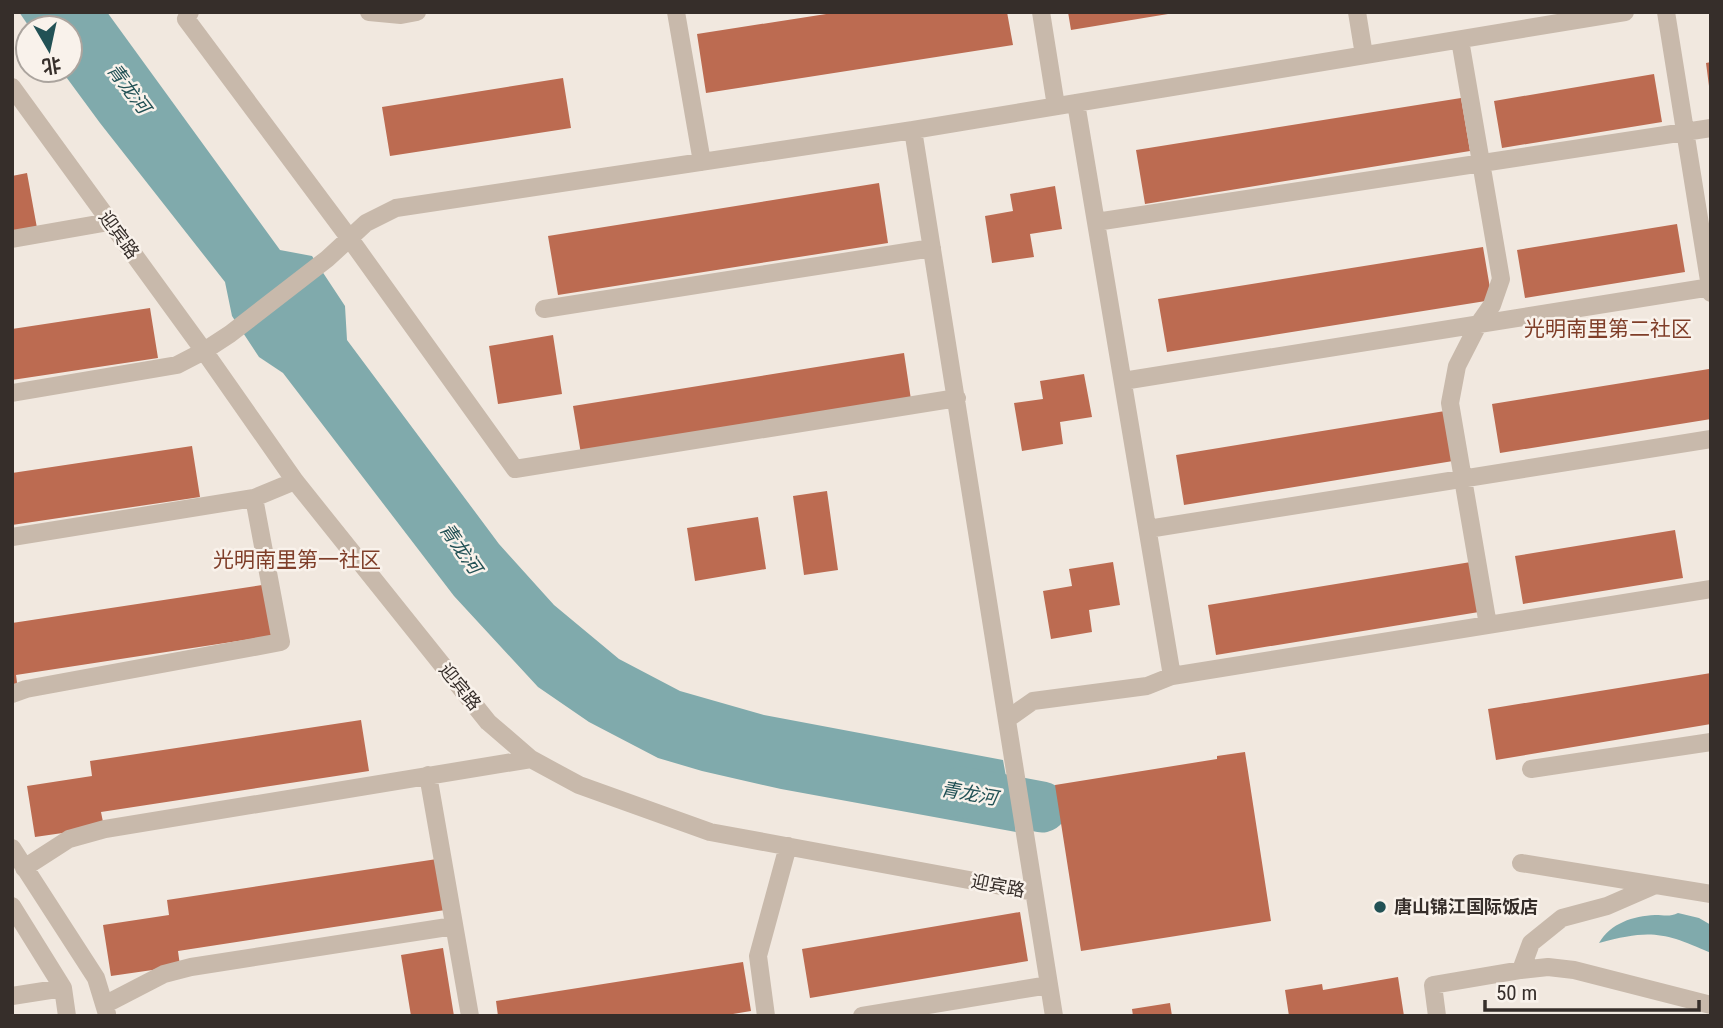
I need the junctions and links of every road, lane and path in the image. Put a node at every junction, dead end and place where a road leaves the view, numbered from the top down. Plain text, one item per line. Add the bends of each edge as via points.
1 (191, 12) edge
2 (369, 12) edge
3 (417, 12) edge
4 (676, 12) edge
5 (1041, 12) edge
6 (1357, 12) edge
7 (1625, 12) edge
8 (1666, 12) edge
9 (1460, 40) junction
10 (1364, 55) junction
11 (14, 91) edge
12 (1076, 103) junction
13 (1056, 106) junction
14 (1711, 128) edge
15 (913, 130) junction
16 (1685, 132) junction
17 (702, 162) junction
18 (1481, 163) junction
19 (109, 222) junction
20 (1096, 222) junction
21 (12, 239) edge
22 (350, 239) junction
23 (932, 247) junction
24 (1710, 287) edge
25 (1711, 293) edge
26 (544, 309) dead end
27 (1478, 325) junction
28 (204, 351) junction
29 (1123, 382) junction
30 (12, 393) edge
31 (957, 398) junction
32 (1711, 439) edge
33 (1464, 479) junction
34 (295, 481) junction
35 (254, 498) junction
36 (1147, 529) junction
37 (12, 537) edge
38 (1711, 589) edge
39 (1488, 625) junction
40 (1172, 676) junction
41 (12, 694) edge
42 (1009, 718) junction
43 (1711, 742) edge
44 (531, 759) junction
45 (1531, 769) dead end
46 (428, 775) junction
47 (788, 846) junction
48 (12, 848) edge
49 (1521, 863) dead end
50 (24, 868) junction
51 (1653, 886) junction
52 (1034, 892) junction
53 (1711, 894) edge
54 (12, 906) edge
55 (454, 926) junction
56 (1521, 970) junction
57 (1049, 985) junction
58 (63, 988) junction
59 (12, 996) edge
60 (1711, 1005) edge
61 (106, 1010) edge
62 (67, 1016) edge
63 (470, 1016) edge
64 (766, 1016) edge
65 (862, 1016) edge
66 (1054, 1016) edge
67 (1437, 1016) edge

1 - 22 street via 186,19
2 - 3 street
4 - 17 street
5 - 13 street
6 - 10 street
7 - 9 street
8 - 16 street
9 - 10 street
9 - 18 street
10 - 12 street
11 - 19 street, 迎宾路
12 - 13 street
12 - 20 street
13 - 15 street
14 - 16 street
15 - 17 street
15 - 23 street
16 - 18 street
16 - 24 street
17 - 22 street via 396,208 366,223
18 - 20 street
18 - 27 street via 1501,279 1492,305
19 - 21 street
19 - 28 street, 迎宾路
20 - 29 street
22 - 28 street
22 - 31 street via 515,469
23 - 26 street
23 - 31 street
24 - 25 street
24 - 27 street
27 - 29 street
27 - 33 street via 1457,366 1450,402
28 - 30 street via 177,365
28 - 34 street, 迎宾路
29 - 36 street
31 - 42 street
32 - 33 street
33 - 36 street
33 - 39 street
34 - 35 street
34 - 44 street, 迎宾路 via 488,722
35 - 37 street
35 - 41 street via 281,642
36 - 40 street
38 - 39 street
39 - 40 street
40 - 42 street via 1147,686 1034,701
42 - 52 street
43 - 45 street
44 - 46 street
44 - 47 street, 迎宾路 via 579,785 636,807 710,832
46 - 50 street via 105,829 69,839
46 - 55 street
47 - 52 street, 迎宾路
47 - 64 street via 758,956
48 - 50 street
49 - 51 street
50 - 61 street via 96,978
51 - 53 street
51 - 56 street via 1607,906 1562,918 1531,943
52 - 57 street, 迎宾路
54 - 58 street
55 - 61 street via 191,967 164,974
55 - 63 street
56 - 60 street via 1574,970
56 - 67 street via 1433,985
57 - 65 street
57 - 66 street, 迎宾路
58 - 59 street
58 - 62 street

